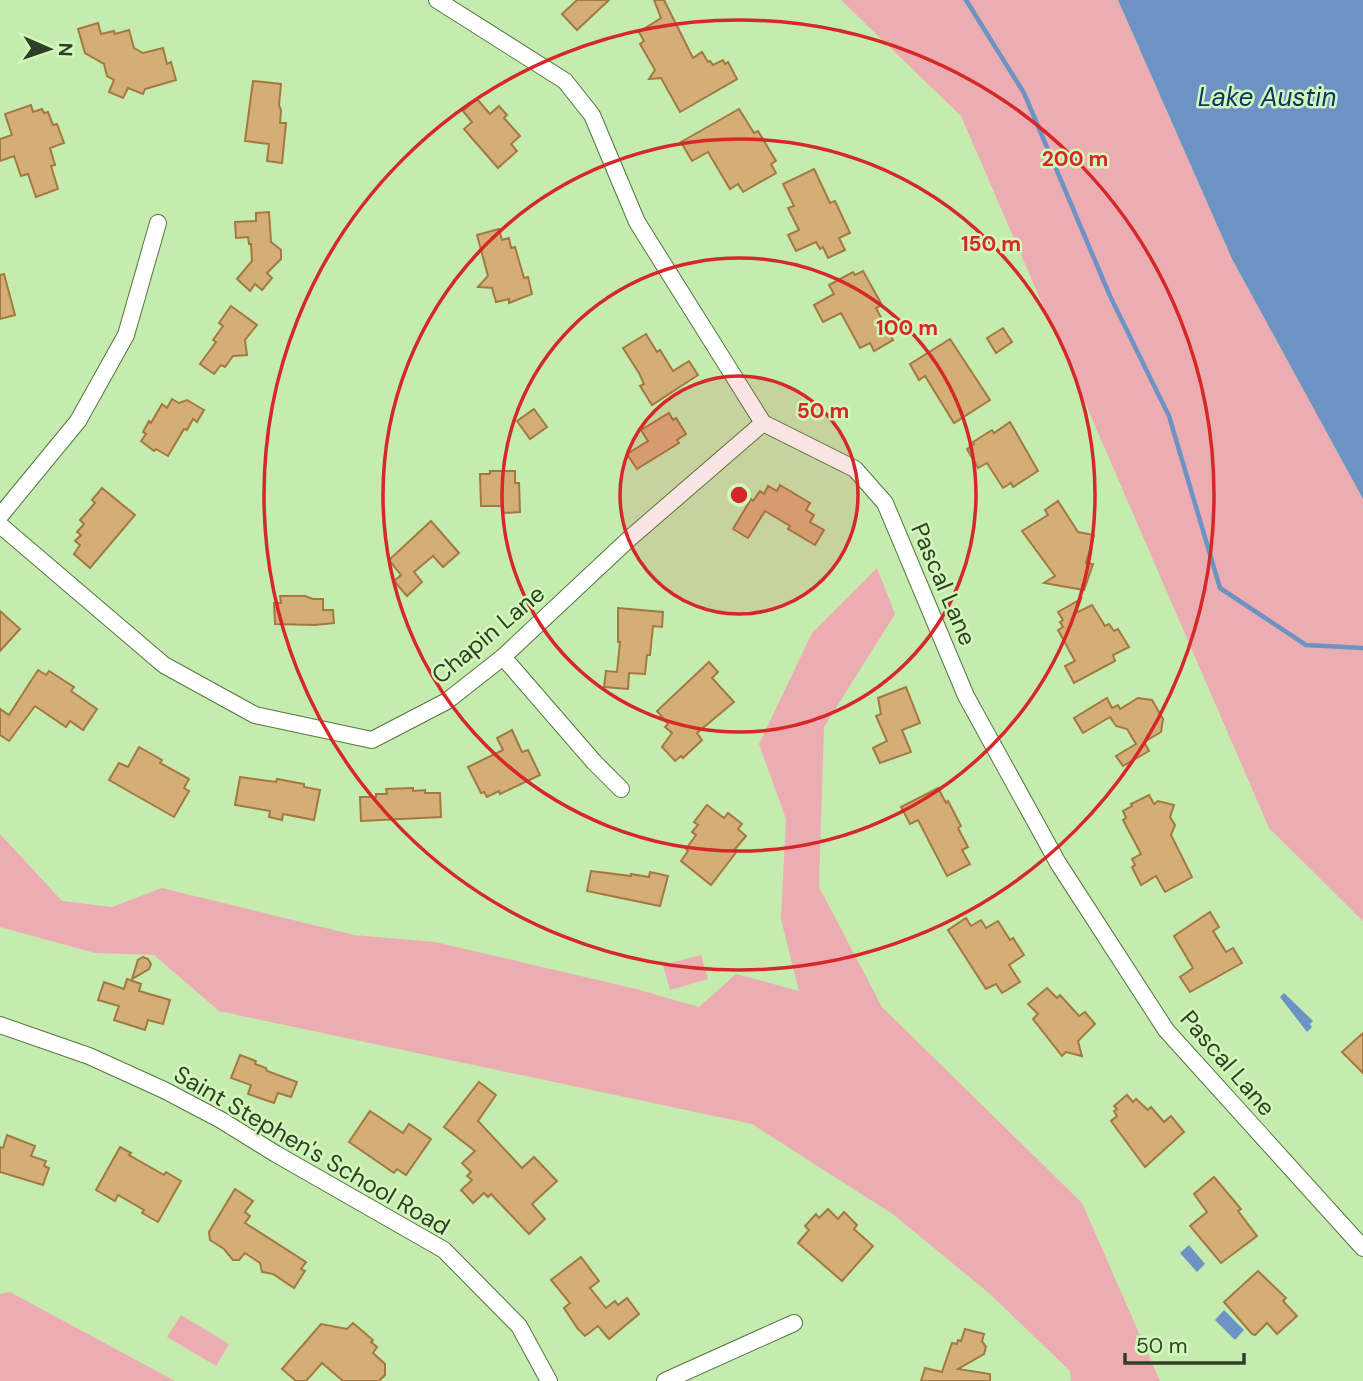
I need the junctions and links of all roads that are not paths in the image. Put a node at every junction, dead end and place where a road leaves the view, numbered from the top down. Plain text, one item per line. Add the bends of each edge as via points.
1 (437, 0) edge
2 (158, 223) dead end
3 (763, 423) junction
4 (0, 516) edge
5 (0, 525) edge
6 (503, 657) junction
7 (621, 789) dead end
8 (0, 1025) edge
9 (1363, 1248) edge
10 (794, 1324) dead end
11 (549, 1381) edge
12 (665, 1381) edge

1 - 3 street via 565,81 592,115 637,222
2 - 4 street via 126,335 78,421
3 - 6 street, Chapin Lane
3 - 9 street, Pascal Lane via 855,469 885,503 966,696 1080,897 1166,1030
5 - 6 street, Chapin Lane via 164,665 255,716 372,740 447,701
6 - 7 street
8 - 11 street, Saint Stephen's School Road via 89,1056 164,1090 444,1250 519,1326
10 - 12 street

